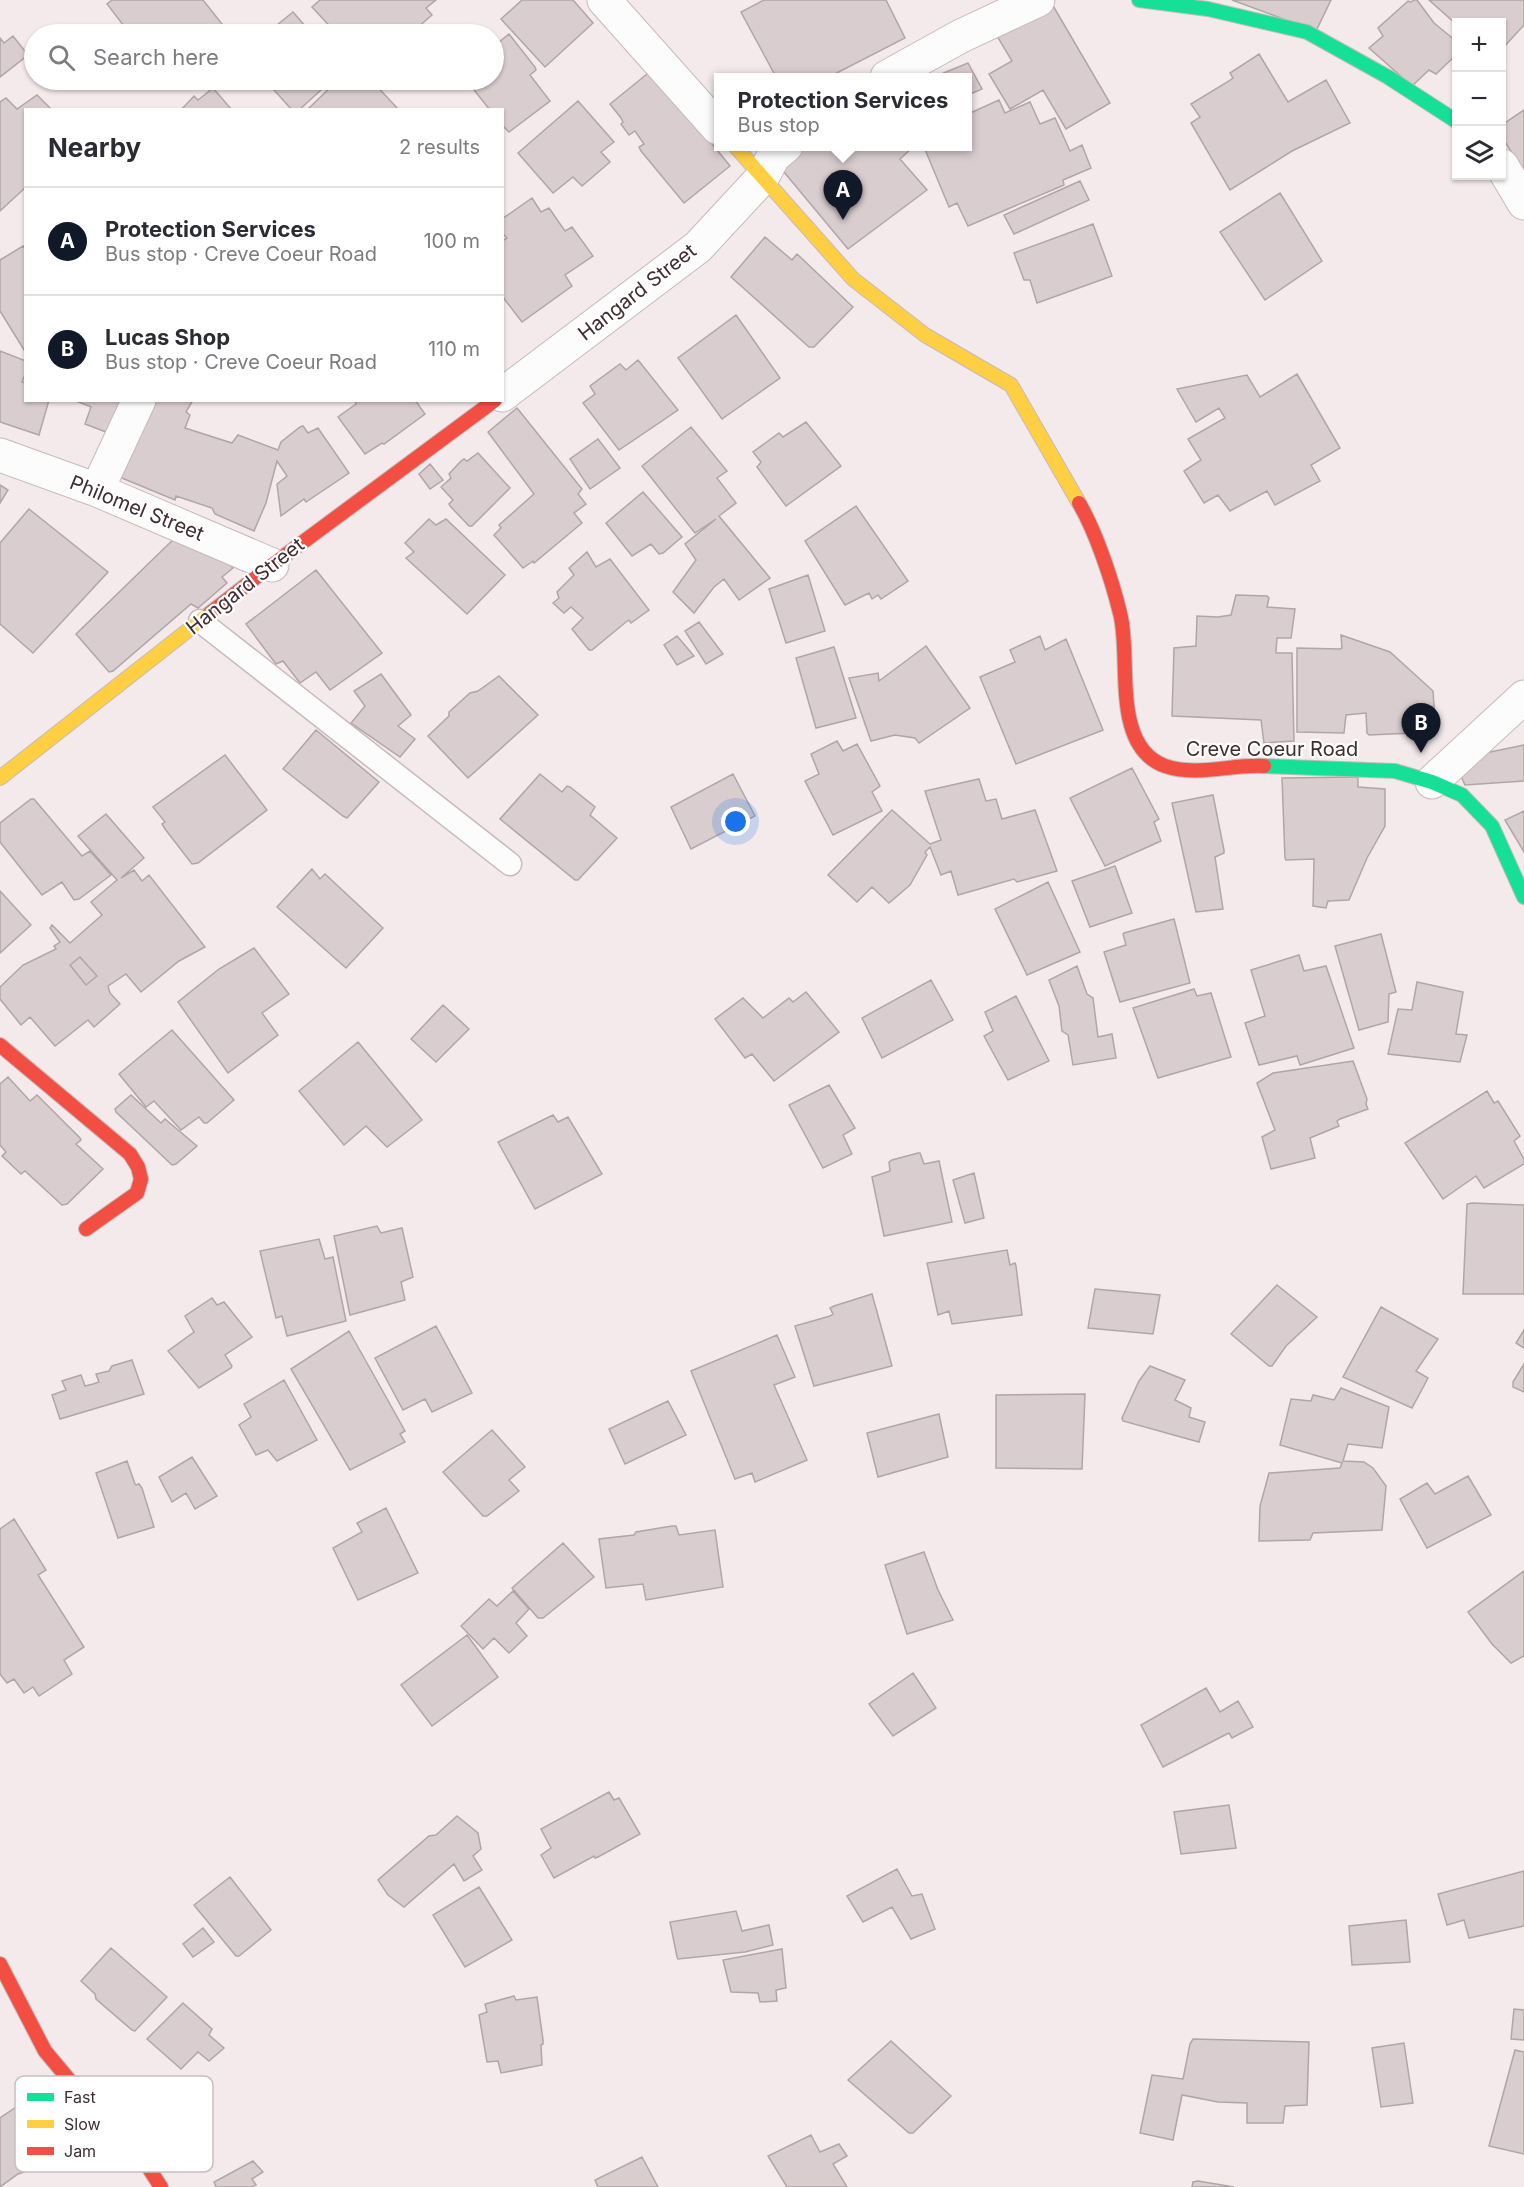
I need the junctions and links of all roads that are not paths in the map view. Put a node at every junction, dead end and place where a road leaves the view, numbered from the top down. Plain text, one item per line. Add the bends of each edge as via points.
1 (604, 0) edge
2 (1038, 0) edge
3 (1139, 0) edge
4 (896, 73) edge
5 (1452, 118) edge
6 (714, 124) edge
7 (738, 151) edge
8 (781, 151) edge
9 (1506, 173) edge
10 (762, 178) junction
11 (1524, 203) edge
12 (504, 393) edge
13 (138, 402) edge
14 (492, 402) edge
15 (0, 455) edge
16 (98, 490) junction
17 (272, 564) junction
18 (200, 621) junction
19 (1524, 698) edge
20 (0, 778) edge
21 (1432, 782) junction
22 (510, 864) dead end
23 (1524, 897) edge
24 (0, 1045) edge
25 (86, 1229) dead end
26 (0, 1964) edge
27 (66, 2076) edge
28 (151, 2172) edge
29 (161, 2187) edge

1 - 6 street
2 - 4 street via 961,36
3 - 5 street via 1208,9 1307,32
7 - 10 street, Creve Coeur Road
8 - 10 street, Hangard Street
9 - 11 street
10 - 12 street, Hangard Street via 698,247
10 - 21 street, Creve Coeur Road via 854,279 925,335 1011,385 1090,522 1121,615 1128,717 1141,750 1164,766 1193,771 1252,765 1395,771
13 - 16 street
14 - 17 street, Hangard Street
15 - 16 street, Philomel Street
16 - 17 street, Philomel Street
17 - 18 street, Hangard Street
18 - 20 street, Hangard Street
18 - 22 lane
19 - 21 street
21 - 23 street, Creve Coeur Road via 1462,795 1492,826
24 - 25 street via 130,1154 138,1167 141,1179 137,1193
26 - 27 street via 45,2050
28 - 29 street

